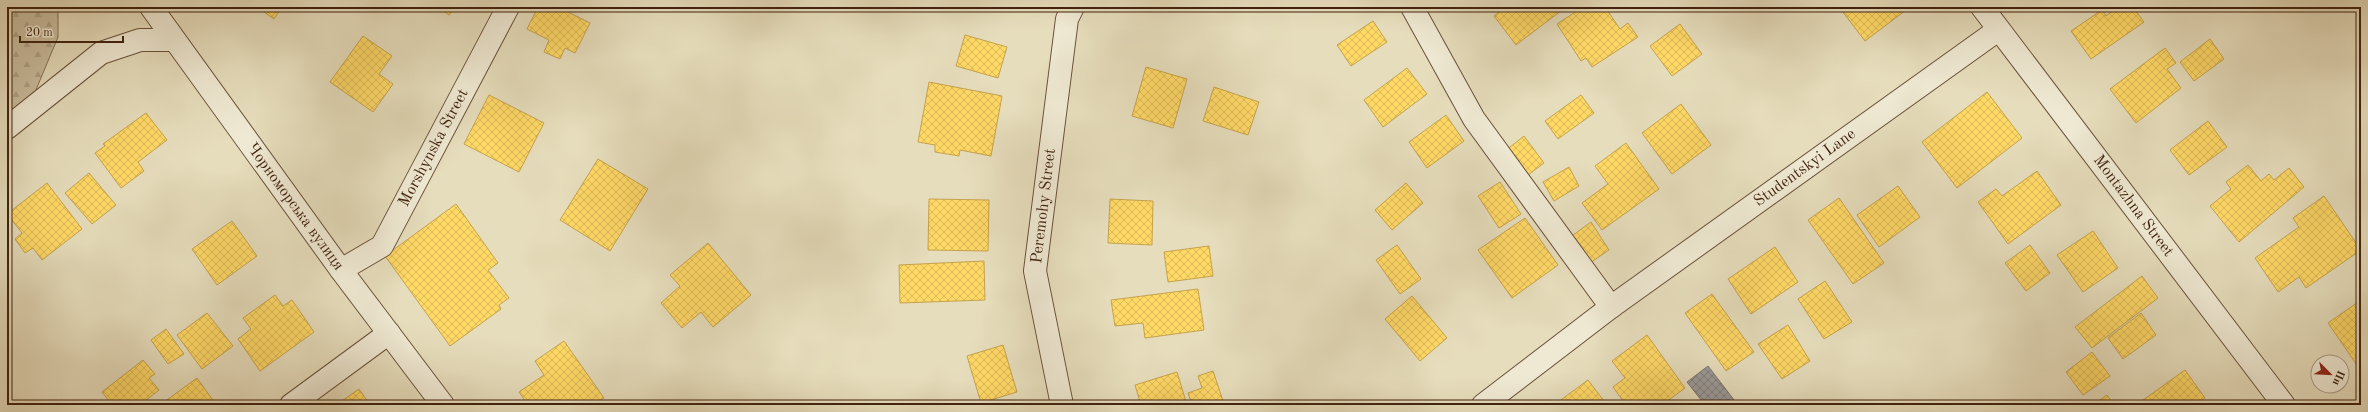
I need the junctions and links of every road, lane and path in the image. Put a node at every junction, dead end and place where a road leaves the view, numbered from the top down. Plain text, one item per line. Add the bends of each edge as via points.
1 (151, 7) edge
2 (508, 7) edge
3 (1074, 7) edge
4 (1412, 7) edge
5 (1982, 7) edge
6 (1998, 30) junction
7 (174, 40) junction
8 (7, 128) edge
9 (341, 270) junction
10 (1612, 307) junction
11 (389, 333) junction
12 (291, 405) edge
13 (443, 405) edge
14 (1062, 405) edge
15 (1483, 405) edge
16 (2284, 405) edge

1 - 7 street, Чорноморська вулиця
2 - 9 street, Morshynska Street via 382,246
3 - 14 street, Peremohy Street via 1067,19 1036,272
4 - 10 street via 1474,120
5 - 6 street, Montazhna Street
6 - 10 street, Studentskyi Lane
6 - 16 street, Montazhna Street
7 - 8 street via 140,40 101,52
7 - 9 street, Чорноморська вулиця
9 - 11 street, Чорноморська вулиця
10 - 15 street, Studentskyi Lane
11 - 12 street
11 - 13 street, Чорноморська вулиця

